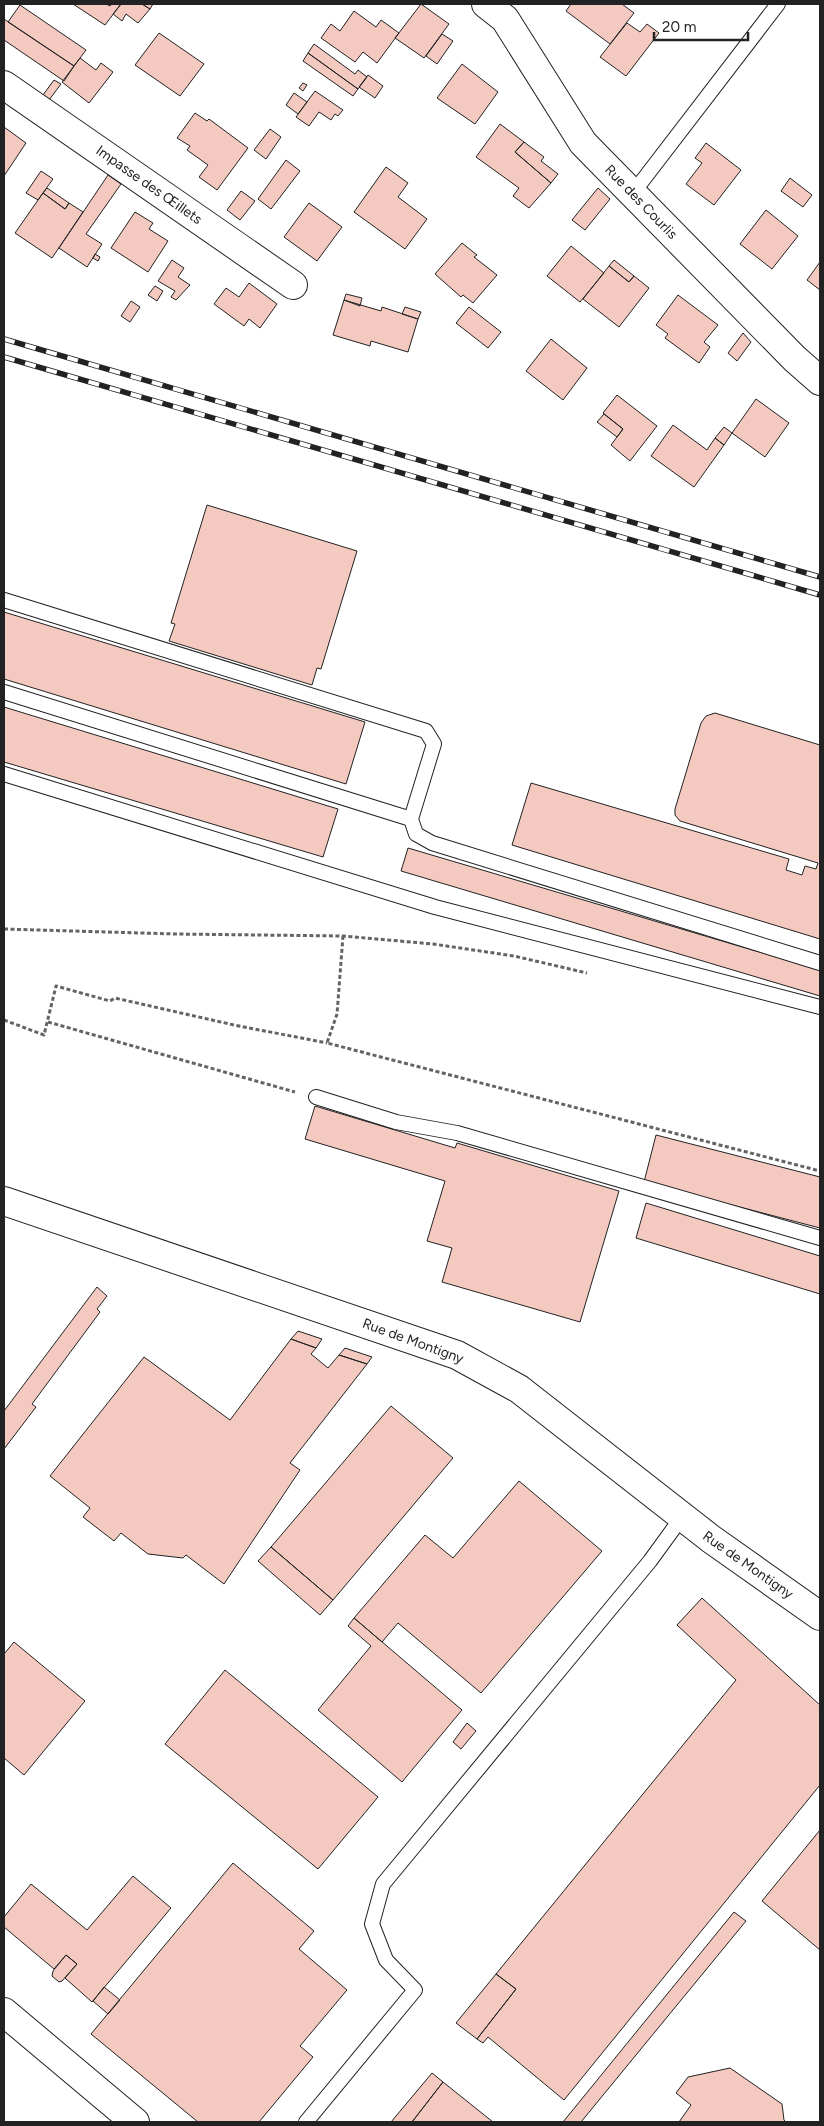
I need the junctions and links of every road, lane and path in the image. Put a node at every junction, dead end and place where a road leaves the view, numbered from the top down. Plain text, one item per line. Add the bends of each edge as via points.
1 (486, 4) edge
2 (778, 4) edge
3 (4, 85) edge
4 (633, 194) junction
5 (293, 285) dead end
6 (820, 381) edge
7 (4, 600) edge
8 (4, 692) edge
9 (4, 774) edge
10 (411, 819) junction
11 (4, 928) edge
12 (343, 936) junction
13 (820, 963) edge
14 (595, 975) dead end
15 (820, 1007) edge
16 (4, 1020) edge
17 (48, 1022) junction
18 (327, 1043) junction
19 (316, 1097) joint
20 (820, 1172) edge
21 (4, 1201) edge
22 (820, 1238) edge
23 (682, 1517) junction
24 (820, 1616) edge
25 (4, 2012) edge
26 (135, 2122) edge
27 (306, 2122) edge

1 - 4 street, Rue des Courlis via 505,19 583,143
2 - 4 lane
3 - 5 street, Impasse des Œillets
4 - 6 street, Rue des Courlis
7 - 10 lane via 426,731 434,744
8 - 10 lane
9 - 15 lane via 435,907
10 - 13 lane via 416,834 432,843
11 - 12 path
12 - 14 path via 433,944 514,956
12 - 18 path via 337,1014
16 - 17 path via 44,1035
17 - 18 path via 56,986 110,1001 115,998
17 - 19 path
18 - 20 path
19 - 22 lane via 396,1122 457,1132
21 - 23 street, Rue de Montigny via 457,1355 519,1390
23 - 24 street, Rue de Montigny
23 - 27 lane via 650,1561 383,1884 372,1924 386,1960 415,1990
25 - 26 street

